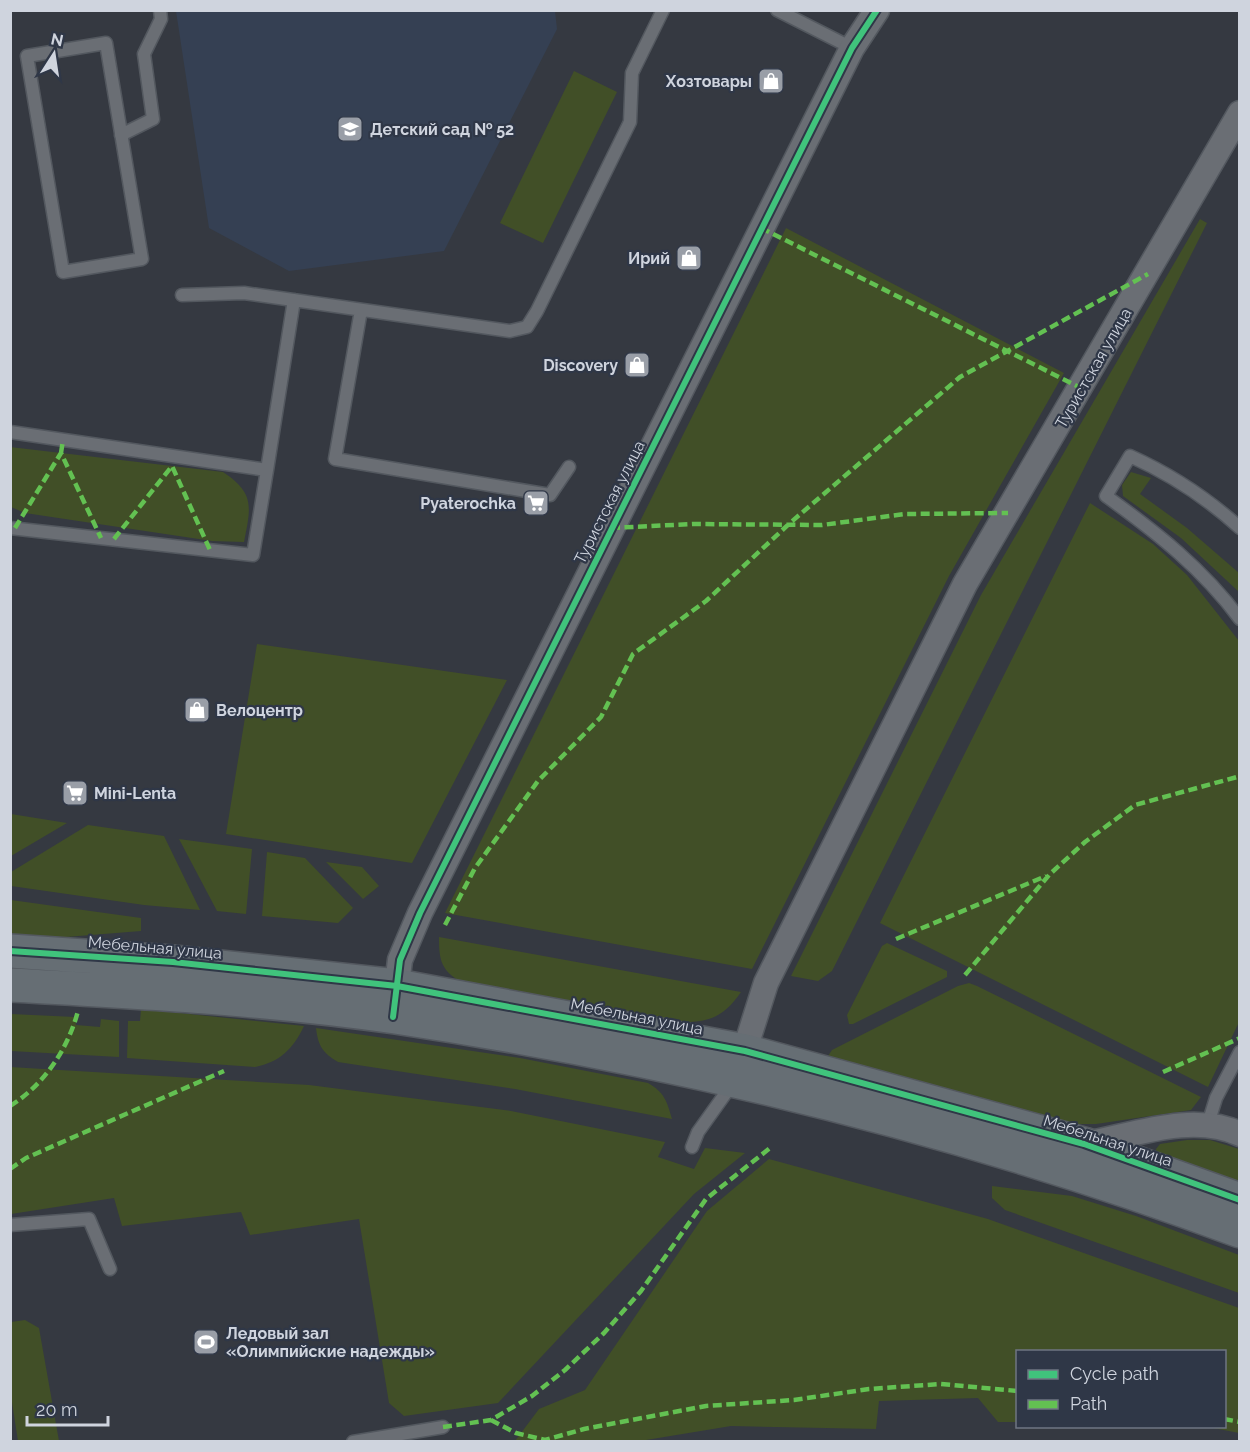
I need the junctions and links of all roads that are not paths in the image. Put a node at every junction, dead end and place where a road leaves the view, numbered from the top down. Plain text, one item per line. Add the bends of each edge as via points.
1 (160, 10) edge
2 (663, 10) edge
3 (777, 10) edge
4 (878, 10) edge
5 (852, 48) junction
6 (1239, 112) edge
7 (122, 135) junction
8 (182, 295) dead end
9 (294, 300) junction
10 (361, 310) junction
11 (10, 432) edge
12 (569, 466) dead end
13 (267, 470) junction
14 (10, 528) edge
15 (1239, 528) edge
16 (1239, 619) edge
17 (10, 951) edge
18 (10, 985) edge
19 (395, 1002) junction
20 (1239, 1052) edge
21 (740, 1065) junction
22 (1208, 1124) junction
23 (1239, 1134) edge
24 (1084, 1144) junction
25 (692, 1147) dead end
26 (1239, 1200) edge
27 (10, 1225) edge
28 (1239, 1231) edge
29 (110, 1269) dead end
30 (443, 1428) dead end
31 (353, 1442) edge

1 - 7 lane via 161,18 144,54 153,119
2 - 10 lane via 632,73 630,122 527,327 510,331
3 - 5 lane
4 - 5 street, Туристская улица
5 - 19 street, Туристская улица via 420,914 400,960
6 - 21 street, Туристская улица via 965,584 766,983
7 - 7 lane via 106,43 27,56 63,272 142,260
8 - 9 lane via 244,293
9 - 10 lane
9 - 13 lane
10 - 12 lane via 335,459 550,495
11 - 13 lane
13 - 14 lane via 253,555
15 - 16 lane via 1199,495 1130,456 1106,496 1160,535 1195,567
17 - 19 street, Мебельная улица via 173,962
18 - 19 street, Мебельная улица
19 - 21 street, Мебельная улица via 615,1055
20 - 22 lane
21 - 24 street, Мебельная улица
21 - 25 lane
21 - 28 street, Мебельная улица via 796,1093 967,1141 1167,1204
22 - 23 street
22 - 24 street
24 - 26 street, Мебельная улица
27 - 29 lane via 88,1219
30 - 31 lane

